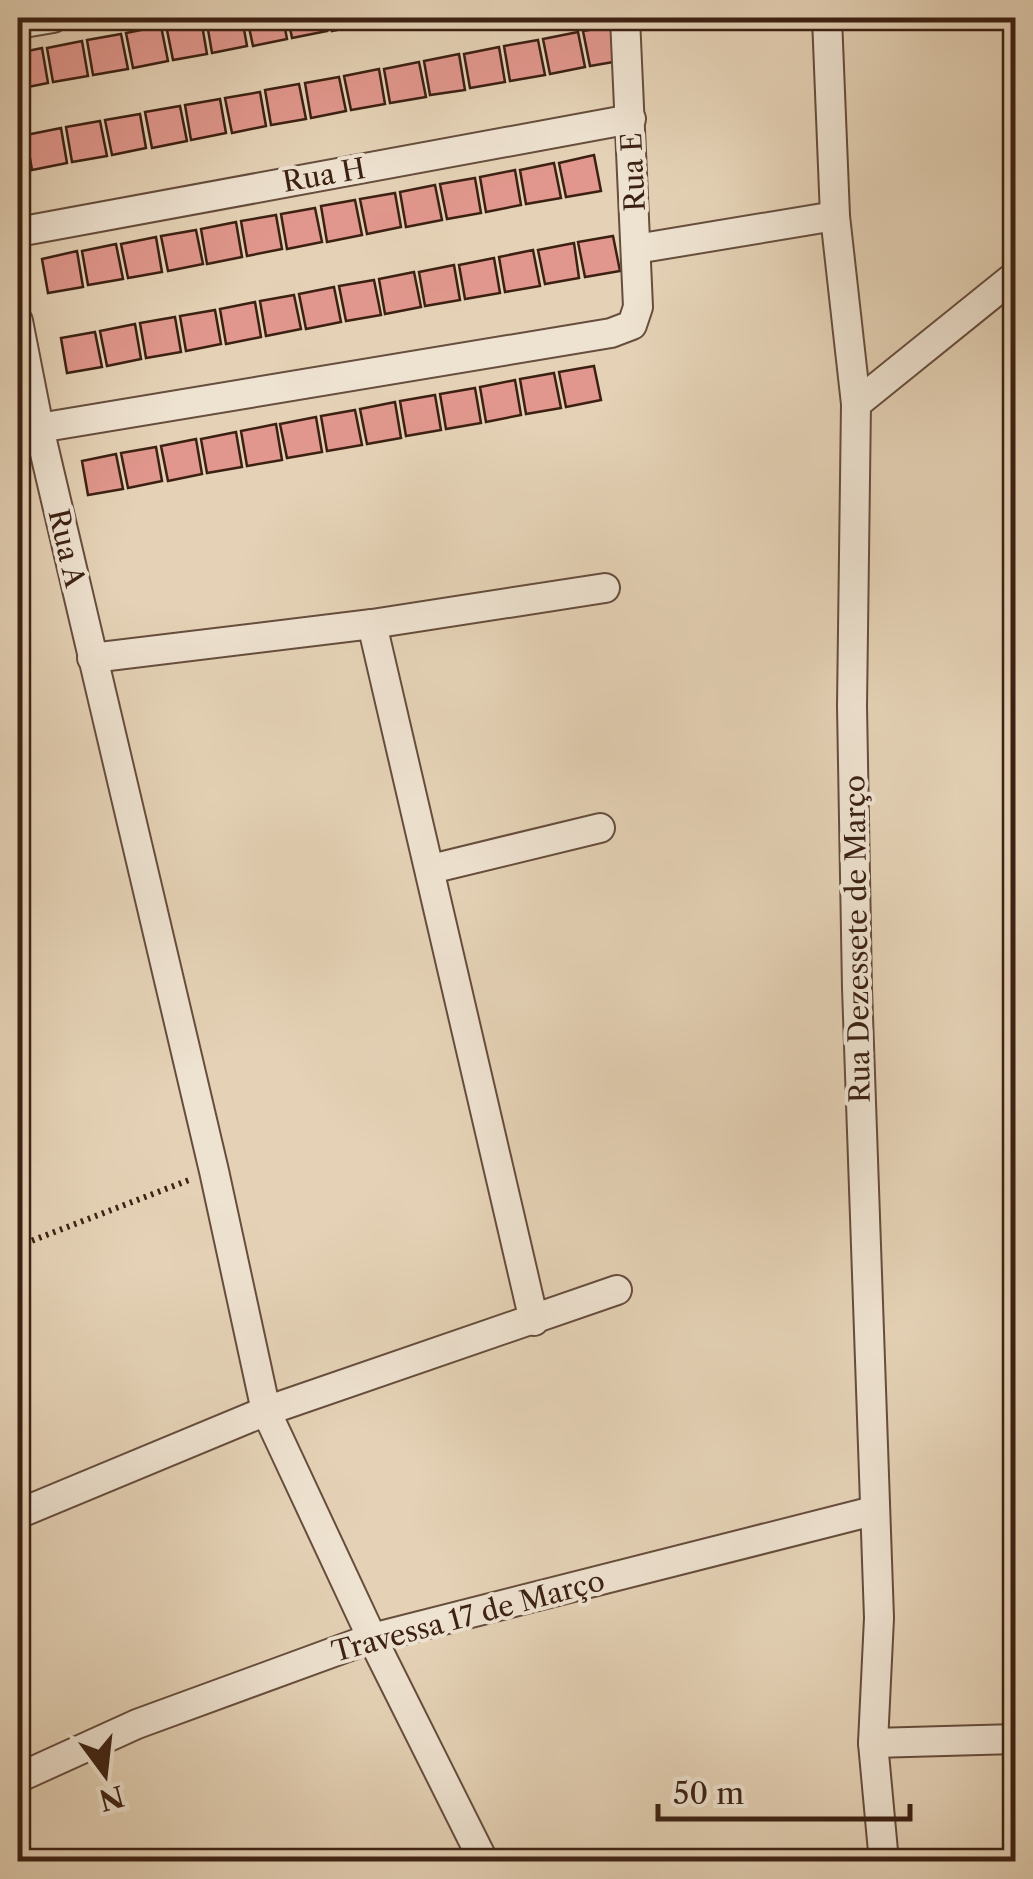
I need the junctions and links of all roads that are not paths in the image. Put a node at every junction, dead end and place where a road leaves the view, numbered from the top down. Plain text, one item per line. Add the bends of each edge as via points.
1 (54, 18) edge
2 (625, 18) edge
3 (827, 18) edge
4 (18, 24) edge
5 (631, 118) junction
6 (835, 216) junction
7 (18, 232) edge
8 (636, 249) junction
9 (1016, 275) edge
10 (19, 339) edge
11 (856, 404) junction
12 (39, 428) junction
13 (605, 588) dead end
14 (372, 624) junction
15 (92, 658) junction
16 (600, 828) dead end
17 (431, 870) junction
18 (617, 1290) dead end
19 (534, 1321) junction
20 (266, 1411) junction
21 (873, 1511) junction
22 (18, 1514) edge
23 (372, 1638) junction
24 (1016, 1739) edge
25 (873, 1744) junction
26 (18, 1778) edge
27 (484, 1862) edge
28 (884, 1862) edge

1 - 4 street
2 - 5 street, Rua E
3 - 6 street, Rua Dezessete de Março
5 - 7 street, Rua H
5 - 8 street, Rua E
6 - 8 street
6 - 11 street, Rua Dezessete de Março
8 - 12 street, Rua E via 638,307 632,325 611,333
9 - 11 street
10 - 12 street, Rua A
11 - 21 street, Rua Dezessete de Março via 853,763
12 - 15 street, Rua A
13 - 14 street
14 - 15 street
14 - 17 street
15 - 20 street, Rua A
16 - 17 street
17 - 19 street
18 - 19 street
19 - 20 street
20 - 22 street
20 - 23 street, Rua A
21 - 23 street, Travessa 17 de Março
21 - 25 street, Rua Dezessete de Março via 879,1618
23 - 26 street, Travessa 17 de Março via 137,1724
23 - 27 street, Rua A
24 - 25 street
25 - 28 street, Rua Dezessete de Março

